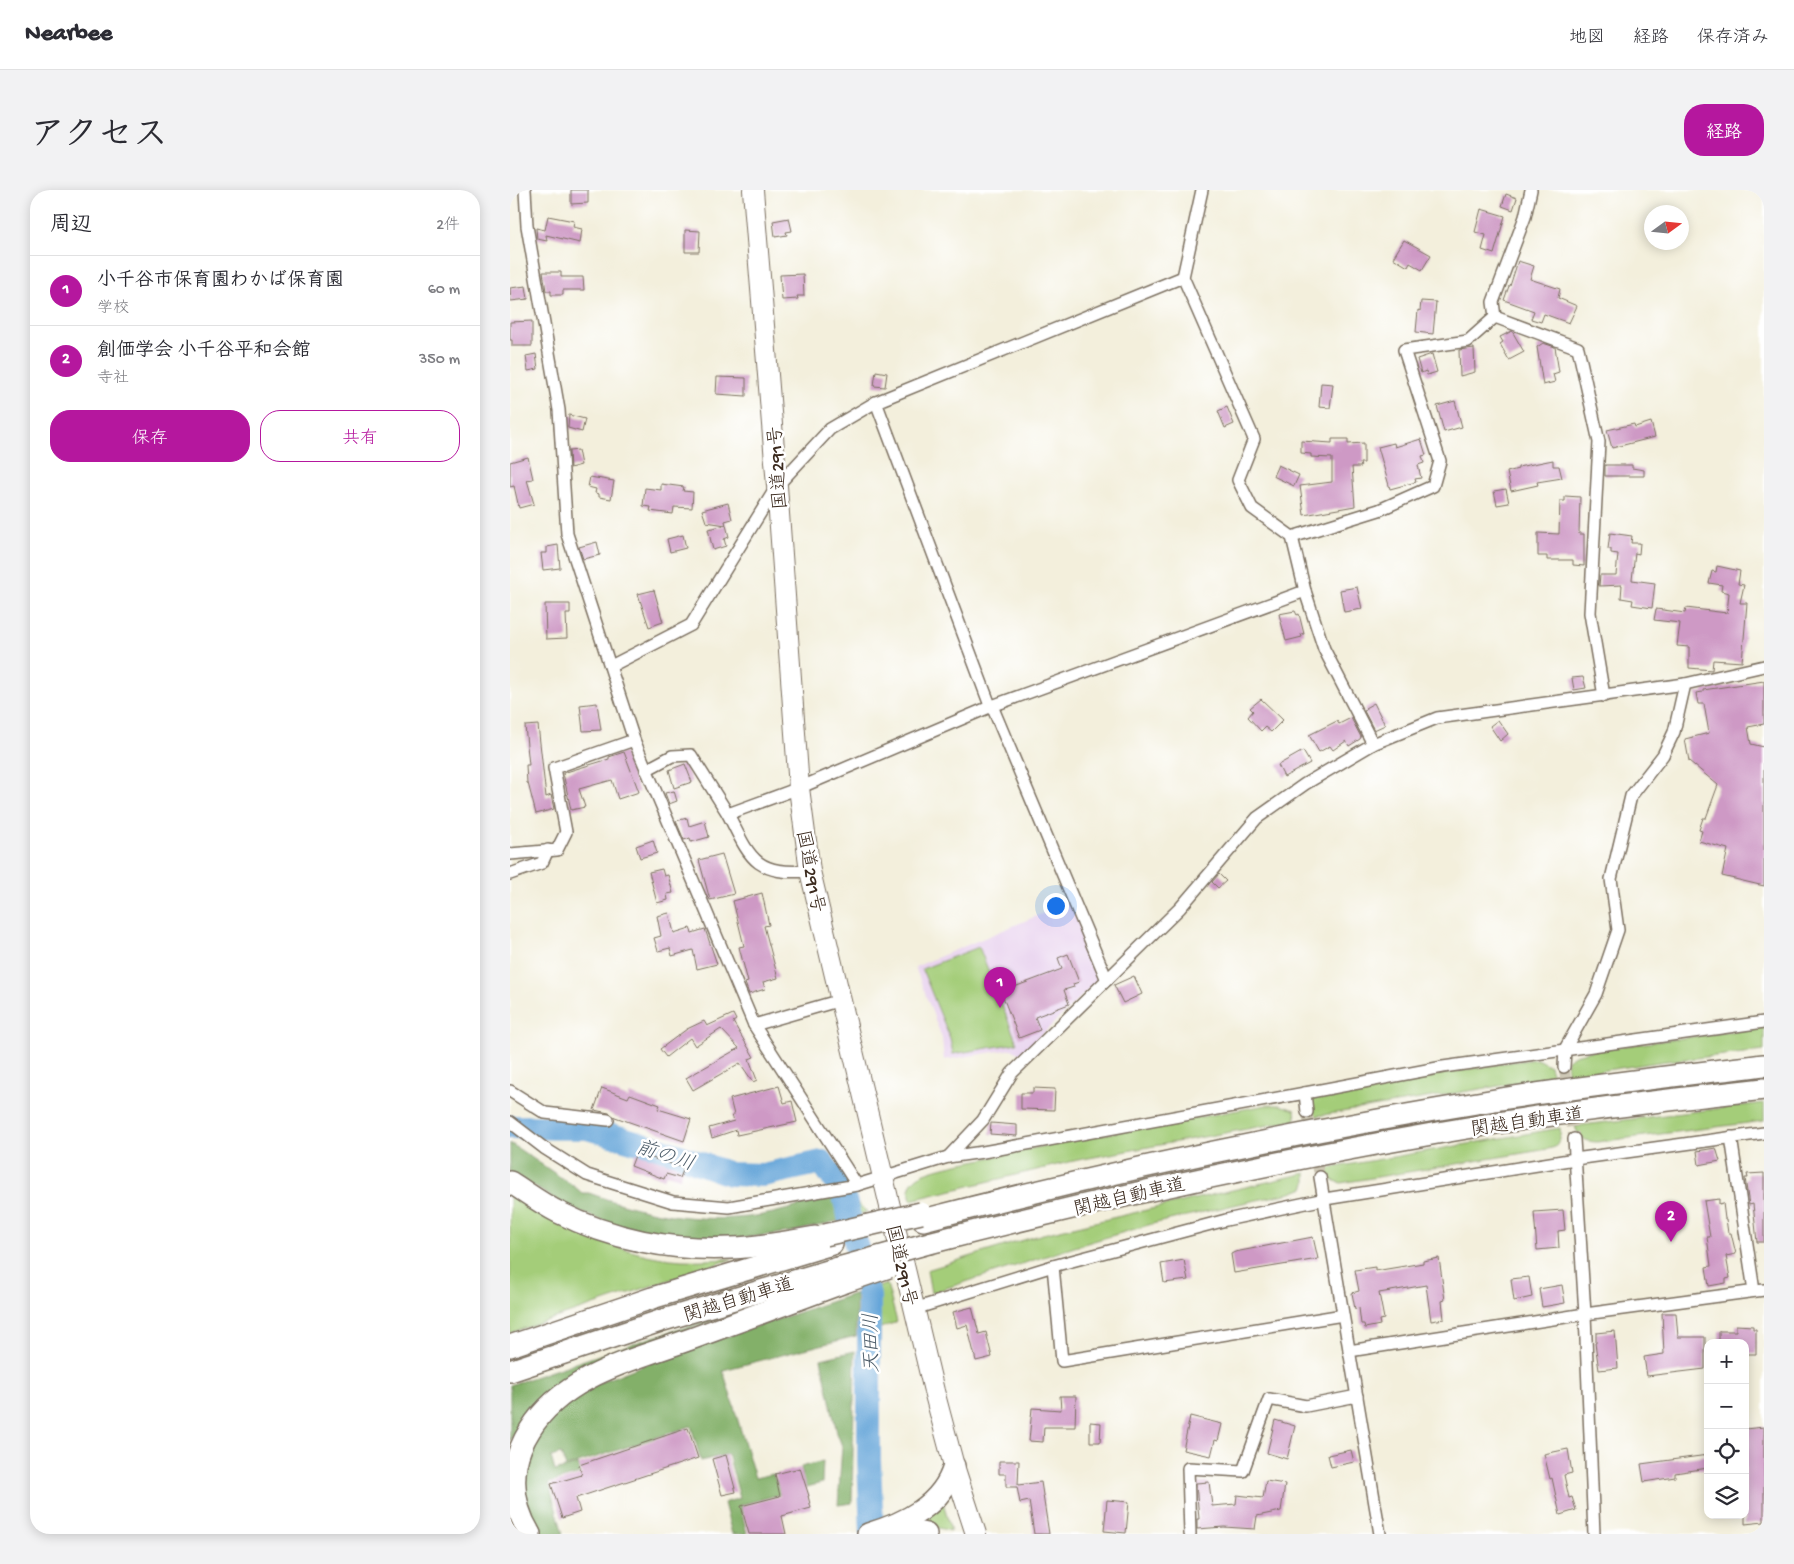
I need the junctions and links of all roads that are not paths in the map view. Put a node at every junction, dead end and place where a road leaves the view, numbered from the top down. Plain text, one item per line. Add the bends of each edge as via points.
1 (525, 190) edge
2 (753, 190) edge
3 (1202, 190) edge
4 (1531, 190) edge
5 (1183, 277) junction
6 (1495, 317) junction
7 (876, 402) junction
8 (777, 486) junction
9 (1292, 537) junction
10 (1305, 591) junction
11 (611, 666) junction
12 (1764, 666) edge
13 (1685, 684) junction
14 (1604, 696) junction
15 (992, 707) junction
16 (634, 740) junction
17 (1373, 744) junction
18 (646, 770) junction
19 (799, 788) junction
20 (728, 814) junction
21 (548, 850) junction
22 (510, 854) edge
23 (810, 871) junction
24 (510, 874) edge
25 (1108, 980) junction
26 (841, 1000) junction
27 (1764, 1022) edge
28 (754, 1024) junction
29 (1565, 1049) junction
30 (1764, 1065) edge
31 (1564, 1067) tunnel mouth
32 (1764, 1089) edge
33 (510, 1091) edge
34 (1305, 1093) junction
35 (1308, 1112) tunnel mouth
36 (608, 1120) dead end
37 (510, 1122) edge
38 (1764, 1133) edge
39 (1731, 1137) junction
40 (1574, 1139) tunnel mouth
41 (948, 1157) junction
42 (1575, 1159) junction
43 (882, 1176) junction
44 (1320, 1177) tunnel mouth
45 (510, 1182) edge
46 (857, 1185) junction
47 (1324, 1199) junction
48 (829, 1239) junction
49 (1053, 1266) junction
50 (842, 1275) junction
51 (1759, 1290) edge
52 (914, 1309) junction
53 (1585, 1314) junction
54 (1344, 1315) junction
55 (510, 1346) edge
56 (1349, 1351) junction
57 (510, 1370) edge
58 (1357, 1396) junction
59 (954, 1466) junction
60 (872, 1533) edge
61 (530, 1534) edge
62 (926, 1534) edge
63 (976, 1534) edge
64 (1190, 1534) edge
65 (1380, 1534) edge
66 (1594, 1534) edge

1 - 11 street via 527,226 560,410 568,534
2 - 8 highway, 国道291号
3 - 5 street
4 - 6 street via 1525,216 1493,302
5 - 7 street
5 - 9 street via 1254,439 1238,480 1252,508
6 - 9 street via 1468,341 1404,350 1440,461 1434,486 1379,510
6 - 14 street via 1578,348 1599,442 1590,613
7 - 8 street via 830,429
7 - 15 street
8 - 11 street via 691,625
8 - 19 highway, 国道291号
9 - 10 street
10 - 15 street
10 - 17 street via 1324,649
11 - 16 street
12 - 13 street
13 - 14 street
13 - 29 street via 1674,732 1663,755 1631,796 1611,879 1618,930 1596,994
14 - 17 street via 1437,718
15 - 19 street
15 - 25 street
16 - 18 street
16 - 21 street via 554,768 566,832 557,850
17 - 25 street via 1305,784 1257,818 1180,908
18 - 20 street via 672,756 691,755
18 - 28 street
19 - 20 street
19 - 23 highway, 国道291号
20 - 23 street via 746,851 764,867 789,872
21 - 22 street
21 - 24 street via 542,863
23 - 26 highway, 国道291号
25 - 41 street via 1012,1073 983,1120
26 - 28 street
26 - 43 highway, 国道291号
27 - 29 street
28 - 46 street
29 - 31 street
29 - 34 street via 1443,1067
30 - 48 highway, 関越自動車道 via 1495,1100 1239,1146
32 - 50 highway, 関越自動車道, bridge via 1499,1123 1337,1151 1136,1193
33 - 36 street via 545,1113
34 - 35 street
34 - 41 street
37 - 46 street via 588,1175 673,1202 729,1207
38 - 39 street
39 - 42 street
39 - 51 street
40 - 42 street
41 - 43 street
42 - 47 street
42 - 53 street
43 - 46 street
43 - 52 highway, 国道291号
44 - 47 street
45 - 48 highway via 578,1222 651,1243 732,1248
47 - 49 street via 1226,1220
47 - 54 street
48 - 55 highway, 関越自動車道
49 - 52 street
49 - 54 street via 1062,1361
50 - 57 highway, 関越自動車道 via 670,1318
50 - 61 highway via 621,1364 562,1394 534,1423 517,1457 516,1498 520,1517
51 - 53 street
52 - 59 highway, 国道291号
53 - 56 street
53 - 66 street
54 - 56 street
56 - 58 street
58 - 64 street via 1306,1406 1268,1399 1243,1471 1188,1468
58 - 65 street
59 - 60 highway via 946,1487 929,1504 905,1520
59 - 63 highway, 国道291号
60 - 62 highway via 899,1530

